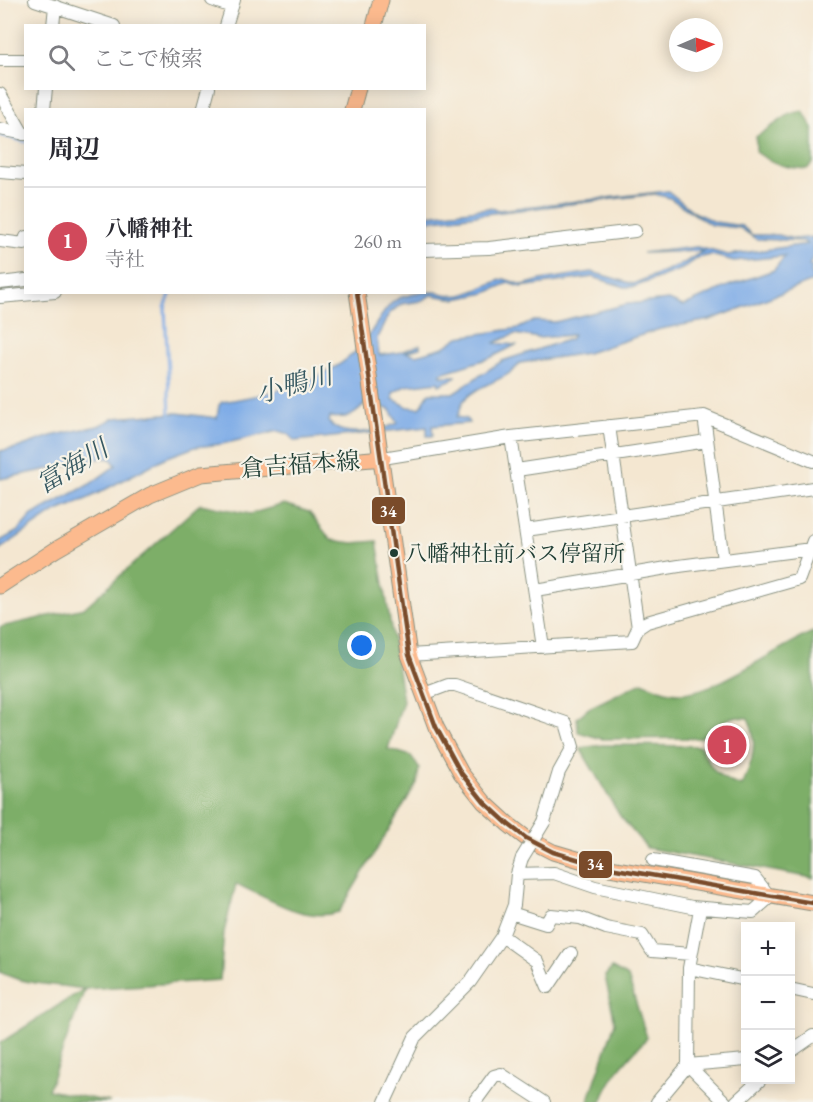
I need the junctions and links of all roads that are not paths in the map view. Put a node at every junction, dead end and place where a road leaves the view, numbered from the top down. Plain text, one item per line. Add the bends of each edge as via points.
1 (35, 0) edge
2 (212, 0) edge
3 (381, 0) edge
4 (233, 3) edge
5 (55, 6) junction
6 (53, 24) edge
7 (108, 24) edge
8 (227, 24) edge
9 (375, 24) edge
10 (0, 60) edge
11 (24, 60) edge
12 (46, 90) edge
13 (208, 90) edge
14 (357, 90) edge
15 (0, 94) edge
16 (44, 108) edge
17 (203, 108) edge
18 (353, 108) edge
19 (0, 129) edge
20 (24, 134) edge
21 (0, 172) edge
22 (24, 174) edge
23 (635, 231) dead end
24 (0, 241) edge
25 (24, 244) edge
26 (426, 250) edge
27 (24, 280) edge
28 (0, 283) edge
29 (33, 294) edge
30 (357, 294) edge
31 (0, 297) edge
32 (704, 416) junction
33 (609, 426) junction
34 (511, 437) junction
35 (707, 441) junction
36 (612, 456) junction
37 (383, 458) junction
38 (813, 461) edge
39 (517, 470) junction
40 (813, 488) edge
41 (715, 502) junction
42 (621, 516) junction
43 (526, 530) junction
44 (812, 545) edge
45 (723, 560) junction
46 (630, 574) junction
47 (0, 586) edge
48 (535, 590) junction
49 (638, 628) junction
50 (543, 647) junction
51 (409, 655) junction
52 (424, 694) junction
53 (652, 860) dead end
54 (517, 874) junction
55 (770, 897) junction
56 (813, 903) edge
57 (700, 909) junction
58 (510, 913) junction
59 (502, 936) junction
60 (571, 954) dead end
61 (691, 954) junction
62 (688, 968) junction
63 (741, 979) edge
64 (795, 990) edge
65 (813, 994) edge
66 (813, 1036) edge
67 (795, 1049) edge
68 (741, 1060) edge
69 (688, 1065) junction
70 (756, 1084) edge
71 (385, 1102) edge
72 (475, 1102) edge
73 (544, 1102) edge
74 (657, 1102) edge
75 (724, 1102) edge
76 (736, 1102) edge

1 - 5 street
2 - 4 street
3 - 9 main road
4 - 8 street
5 - 6 street
5 - 7 street
10 - 11 street
12 - 16 street
13 - 17 street
14 - 18 main road
15 - 20 street
19 - 20 street
21 - 22 street
23 - 26 street via 489,248
24 - 25 street
27 - 28 street
29 - 31 street
30 - 37 main road
32 - 33 street
32 - 35 street
32 - 38 street
33 - 34 street
33 - 36 street
34 - 37 street
34 - 39 street
35 - 36 street
35 - 41 street
36 - 39 street
36 - 42 street
37 - 47 main road, 倉吉福本線 via 201,474 150,495
37 - 51 main road, 倉吉福本線
39 - 43 street
40 - 41 street
41 - 42 street
41 - 45 street
42 - 43 street
42 - 46 street
43 - 48 street
44 - 45 street
44 - 49 street via 799,579
45 - 46 street
46 - 48 street
46 - 49 street
48 - 50 street
49 - 50 street via 632,641
50 - 51 street
51 - 52 main road, 倉吉福本線
52 - 54 street, bridge via 455,685 566,723 573,747 559,772 544,822
52 - 55 main road, 倉吉福本線 via 436,727 461,773 484,802 526,838 553,852 604,867
53 - 55 street via 755,878
54 - 57 street via 554,873 595,887
54 - 58 street
55 - 56 main road, 倉吉福本線
55 - 57 street via 753,912
57 - 61 street
58 - 59 street
58 - 61 street via 546,924 551,915 580,918 642,935 652,951
59 - 60 street via 537,961 548,987
59 - 71 street via 470,982 415,1037
61 - 62 street
62 - 63 street
62 - 69 street
64 - 65 street
66 - 67 street
68 - 69 street
69 - 74 street
69 - 75 street
70 - 76 street
72 - 73 street via 494,1076 501,1074

